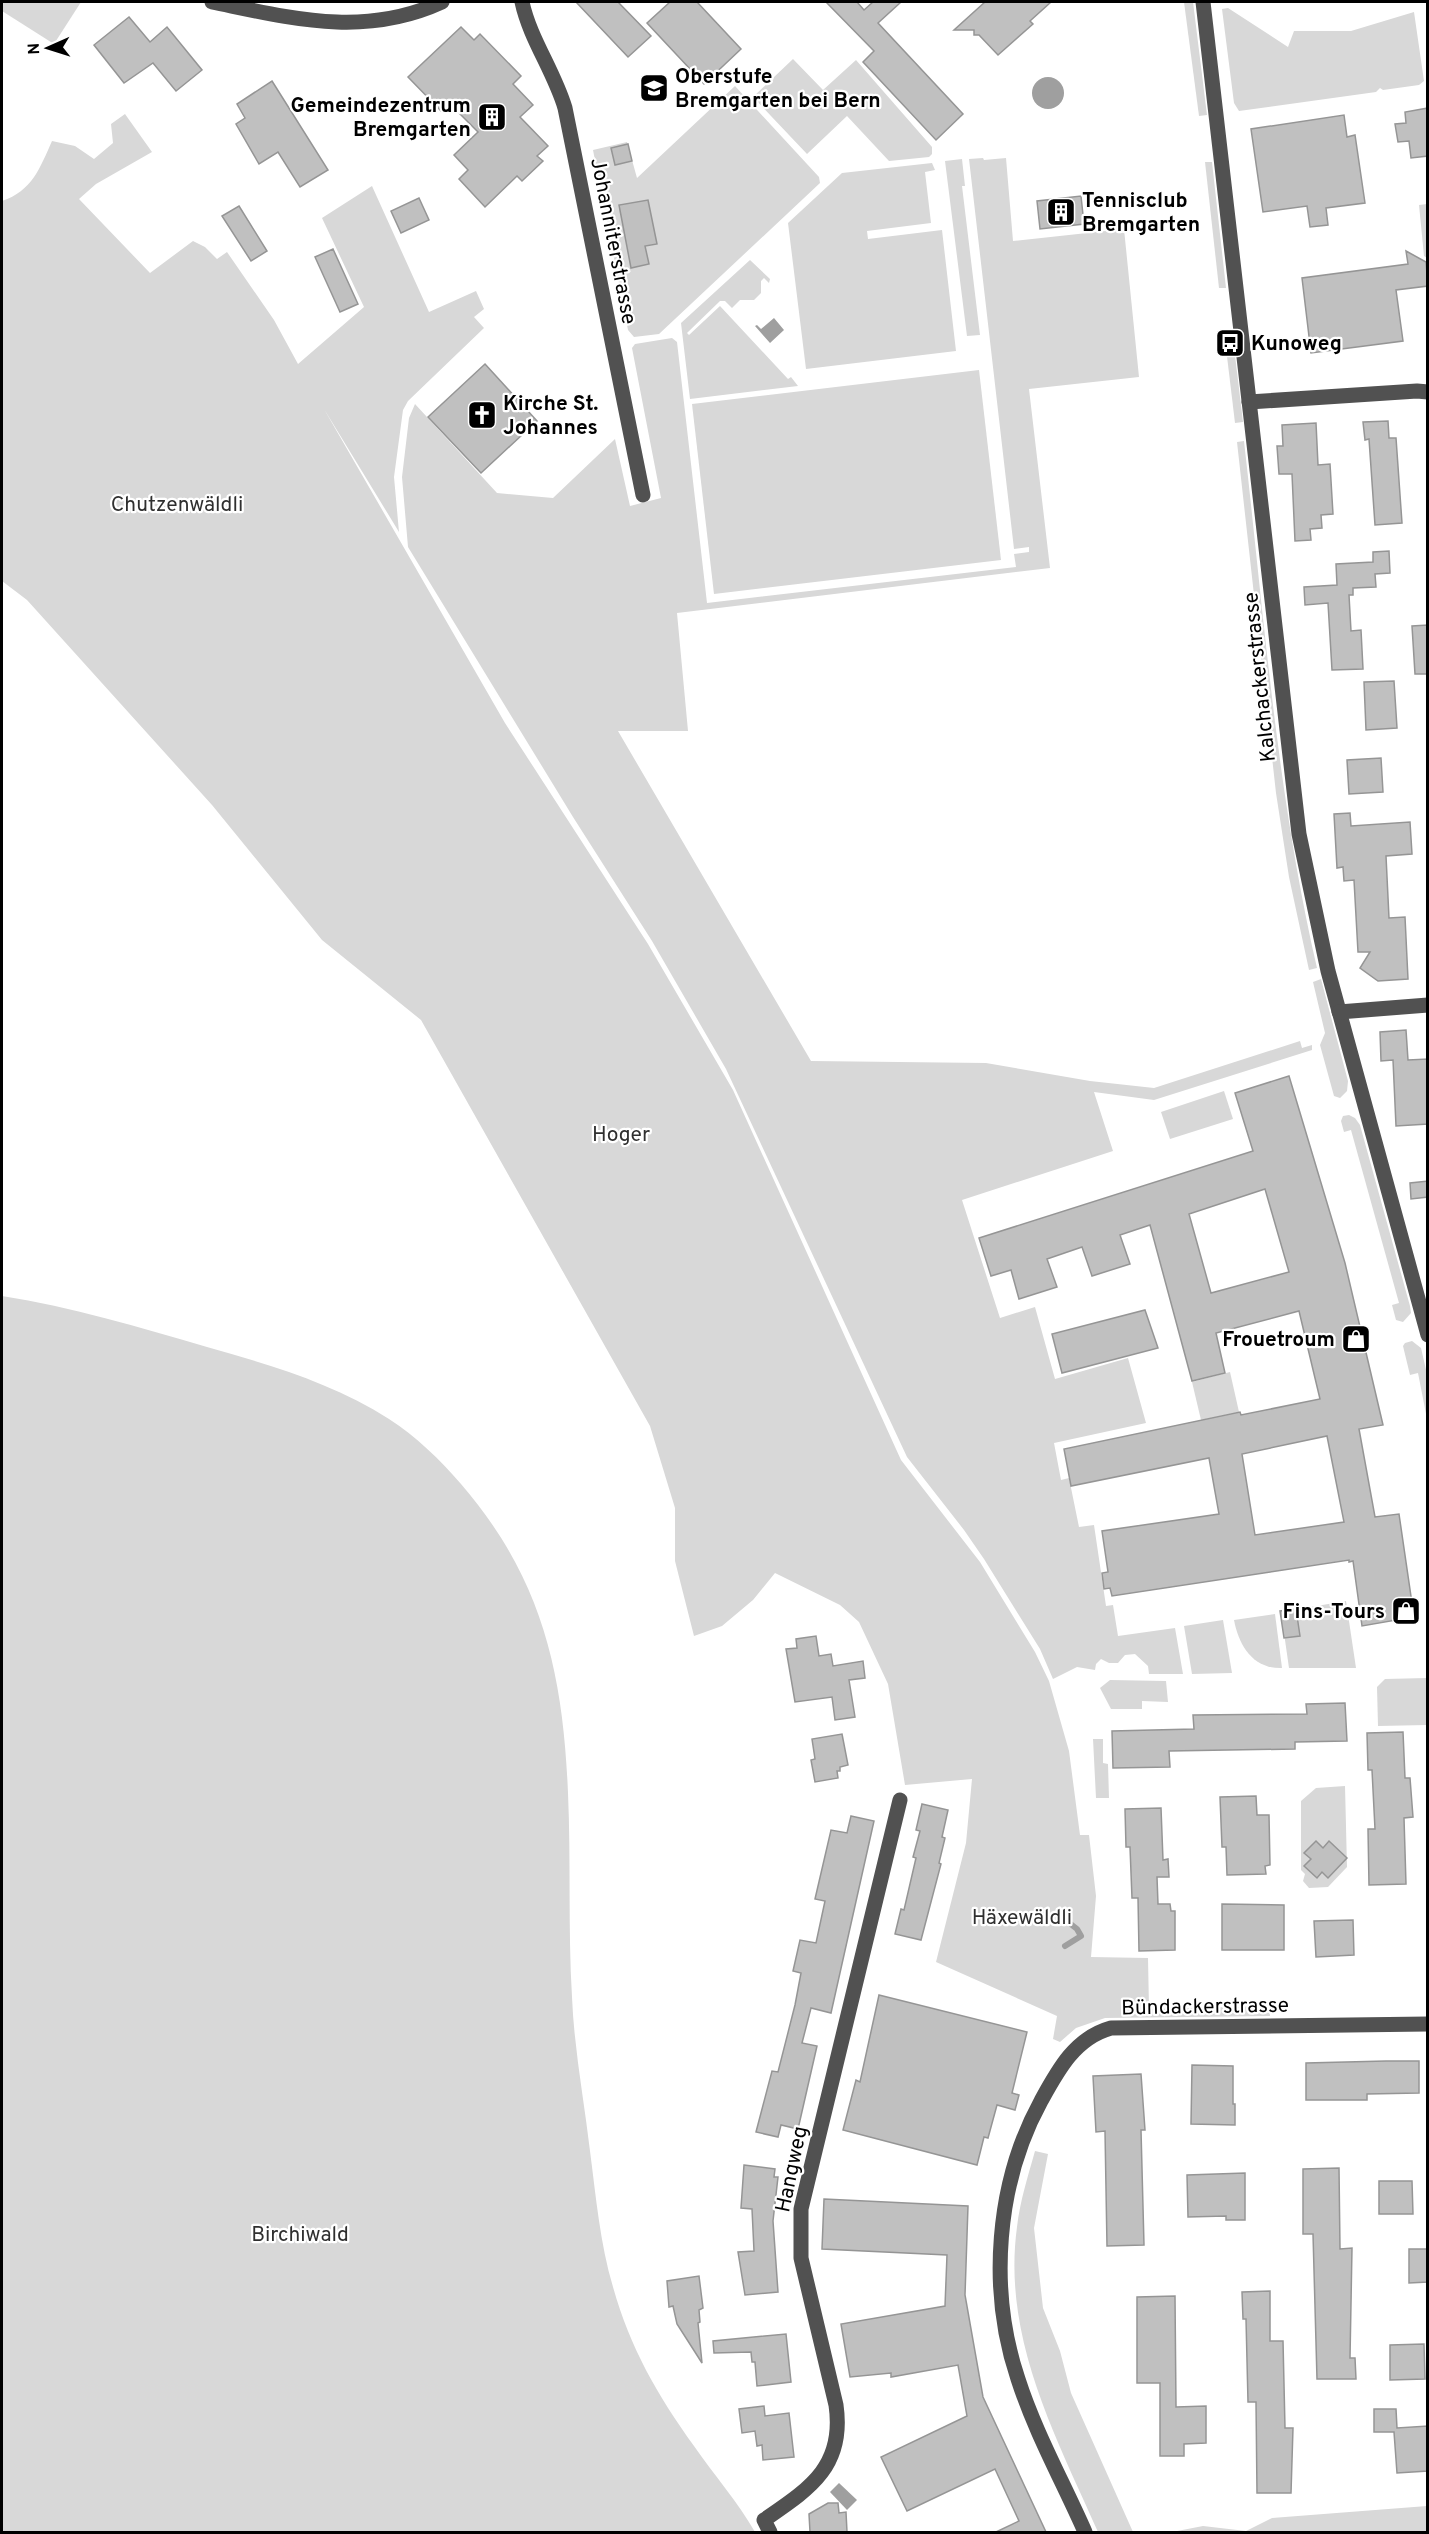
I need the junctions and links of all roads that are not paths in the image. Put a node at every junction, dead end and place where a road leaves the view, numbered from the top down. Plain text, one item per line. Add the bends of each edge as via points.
1 (212, 2) edge
2 (442, 2) edge
3 (522, 2) edge
4 (1203, 2) edge
5 (1428, 392) edge
6 (1249, 402) junction
7 (643, 495) dead end
8 (1428, 1005) edge
9 (1339, 1012) junction
10 (1428, 1335) edge
11 (900, 1800) dead end
12 (1428, 2024) edge
13 (767, 2526) edge
14 (1085, 2532) edge

1 - 2 street via 335,23 370,21
3 - 7 street, Johanniterstrasse via 565,108
4 - 6 street, Kalchackerstrasse
5 - 6 street
6 - 9 street, Kalchackerstrasse via 1299,834
8 - 9 street
9 - 10 street, Kalchackerstrasse
11 - 13 street, Hangweg via 801,2209 801,2258 838,2428 829,2460 813,2484
12 - 14 street, Bündackerstrasse via 1111,2028 1088,2037 1061,2068 1032,2117 1016,2158 1003,2227 1002,2292 1018,2379

